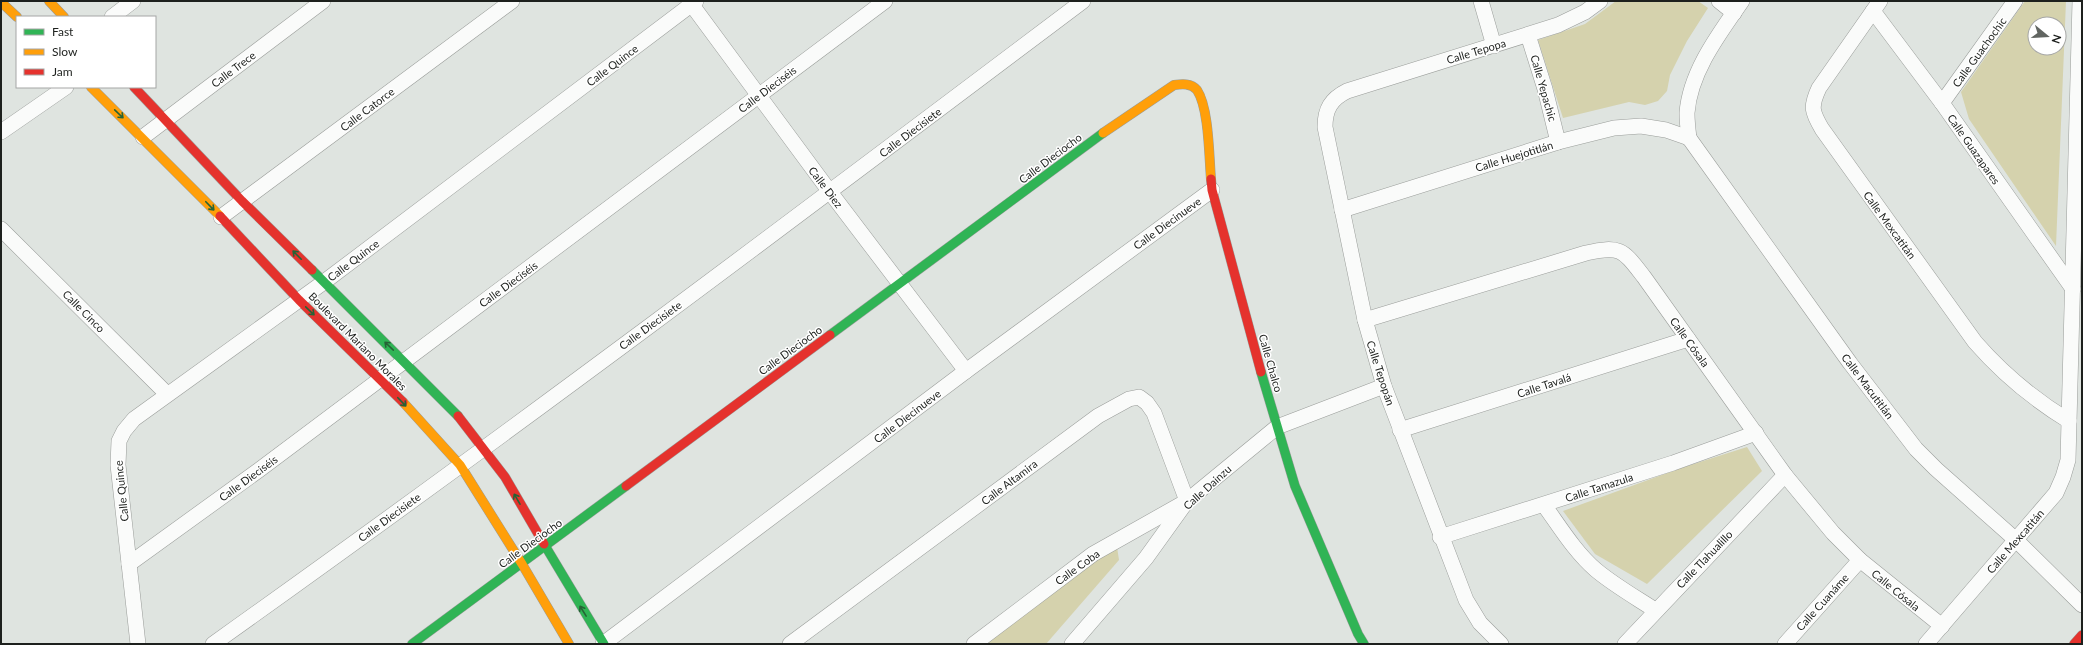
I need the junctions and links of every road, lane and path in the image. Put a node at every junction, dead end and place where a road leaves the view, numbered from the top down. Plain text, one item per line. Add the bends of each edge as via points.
1 (49, 1) edge
2 (133, 1) edge
3 (323, 1) edge
4 (512, 1) edge
5 (885, 1) edge
6 (1083, 1) edge
7 (1481, 1) edge
8 (1600, 1) edge
9 (1719, 1) edge
10 (2015, 1) edge
11 (2080, 1) edge
12 (1, 2) edge
13 (692, 2) edge
14 (1876, 6) edge
15 (1738, 7) edge
16 (16, 16) edge
17 (63, 16) edge
18 (113, 16) edge
19 (1528, 35) junction
20 (1494, 46) junction
21 (1185, 83) joint
22 (65, 88) edge
23 (92, 88) edge
24 (135, 88) edge
25 (1347, 91) joint
26 (759, 96) junction
27 (1942, 103) junction
28 (166, 119) junction
29 (1, 132) edge
30 (143, 137) junction
31 (1689, 138) junction
32 (1558, 142) junction
33 (1212, 190) junction
34 (830, 192) junction
35 (242, 201) junction
36 (1342, 210) junction
37 (221, 217) junction
38 (1, 229) edge
39 (324, 282) junction
40 (901, 283) junction
41 (2073, 289) junction
42 (299, 300) junction
43 (1365, 320) junction
44 (1688, 339) junction
45 (404, 360) junction
46 (966, 371) junction
47 (380, 379) junction
48 (1384, 386) junction
49 (167, 394) junction
50 (2069, 421) junction
51 (1277, 427) junction
52 (1400, 430) junction
53 (1756, 433) junction
54 (485, 448) junction
55 (460, 465) junction
56 (1785, 475) junction
57 (1187, 501) junction
58 (1544, 505) junction
59 (1440, 537) junction
60 (2016, 540) junction
61 (544, 547) junction
62 (1860, 560) junction
63 (129, 564) junction
64 (522, 564) junction
65 (2082, 605) edge
66 (1655, 610) junction
67 (1942, 626) junction
68 (2082, 635) edge
69 (138, 644) edge
70 (214, 644) edge
71 (412, 644) edge
72 (569, 644) edge
73 (603, 644) edge
74 (790, 644) edge
75 (974, 644) edge
76 (1072, 644) edge
77 (1364, 644) edge
78 (1501, 644) edge
79 (1624, 644) edge
80 (1785, 644) edge
81 (1926, 644) edge
82 (2074, 644) edge

1 - 17 street
2 - 18 street
3 - 28 street, Calle Trece
4 - 35 street, Calle Catorce
5 - 26 street, Calle Dieciséis
6 - 34 street, Calle Diecisiete
7 - 20 street
8 - 19 street, Calle Tepopa via 1585,12 1558,25
9 - 15 street
10 - 27 street, Calle Guachochic
11 - 41 street, Calle Mexcatitán
12 - 16 street
13 - 26 street, Calle Diez
13 - 39 street, Calle Quince
14 - 27 street, Calle Guazapares
14 - 50 street, Calle Mexcatitán via 1818,88 1812,102 1814,115 1975,342 1996,366 2024,390
15 - 31 street via 1695,77 1687,114
19 - 20 street, Calle Tepopa
19 - 32 street, Calle Yepachic
20 - 25 street, Calle Tepopa
21 - 33 street, Calle Chalco via 1196,89 1201,100 1206,120
21 - 40 street, Calle Dieciocho via 1174,84 1146,102
22 - 29 street
23 -> 30 street, Boulevard Mariano Morales
24 - 28 street, Boulevard Mariano Morales
25 - 36 street, Calle Tepopán via 1333,100 1325,115 1325,127
26 - 34 street, Calle Diez
26 - 45 street, Calle Dieciséis
27 - 41 street, Calle Guazapares
28 - 30 street, Calle Trece
28 - 35 street, Boulevard Mariano Morales
30 -> 37 street, Boulevard Mariano Morales
31 - 32 street, Calle Huejotitlán via 1666,130 1641,126 1614,128
31 - 60 street, Calle Macutitlán via 1845,356 1916,449
32 - 36 street, Calle Huejotitlán
33 - 46 street, Calle Diecinueve
33 - 51 street, Calle Chalco
34 - 40 street, Calle Diez
34 - 54 street, Calle Diecisiete
35 - 37 street, Calle Catorce
39 -> 35 street, Boulevard Mariano Morales
36 - 43 street, Calle Tepopán
37 - 42 street, Boulevard Mariano Morales
38 - 49 street, Calle Cinco
39 - 42 street, Calle Quince
45 -> 39 street, Boulevard Mariano Morales
40 - 46 street, Calle Diez
40 - 61 street, Calle Dieciocho
41 - 50 street, Calle Mexcatitán
42 -> 47 street, Boulevard Mariano Morales
42 - 49 street, Calle Quince
43 - 44 street, Calle Cósala via 1604,249 1620,250 1630,259
43 - 48 street, Calle Tepopán
44 - 52 street, Calle Tavalá
44 - 53 street, Calle Cósala
45 - 47 street, Calle Dieciséis
45 - 54 street, Boulevard Mariano Morales via 465,423
46 - 73 street, Calle Diecinueve
47 -> 55 street, Boulevard Mariano Morales
47 - 63 street, Calle Dieciséis
48 - 51 street, Calle Dainzu
48 - 52 street, Calle Tepopán
49 - 63 street, Calle Quince via 134,419 119,441 118,465
50 - 60 street, Calle Mexcatitán via 2068,460 2056,493
51 - 57 street, Calle Dainzu
51 - 77 street, Calle Chalco via 1295,486
52 - 59 street, Calle Tepopán
53 - 56 street, Calle Cósala
53 - 58 street, Calle Tamazula via 1674,463
54 - 55 street, Calle Diecisiete
61 -> 54 street, Boulevard Mariano Morales via 505,477
55 - 64 street, Boulevard Mariano Morales
55 - 70 street, Calle Diecisiete
56 - 62 street, Calle Cósala via 1818,516
56 - 66 street, Calle Tlahualillo
57 - 74 street, Calle Altamira via 1154,413 1139,397 1128,399 1098,416
57 - 75 street, Calle Coba via 1093,554
57 - 76 street, Calle Dainzu via 1141,564
58 - 59 street, Calle Tamazula
58 - 66 street via 1569,541 1595,569
59 - 78 street, Calle Tepopán via 1466,600 1480,623
60 - 65 street, Calle Macutitlán
60 - 67 street, Calle Mexcatitán
61 - 64 street, Calle Dieciocho
73 -> 61 street, Boulevard Mariano Morales
62 - 67 street, Calle Cósala
62 - 80 street, Calle Cuanáme
63 - 69 street, Calle Quince
64 - 71 street, Calle Dieciocho
64 - 72 street, Boulevard Mariano Morales
66 - 79 street, Calle Tlahualillo
67 - 81 street, Calle Mexcatitán
68 - 82 street

